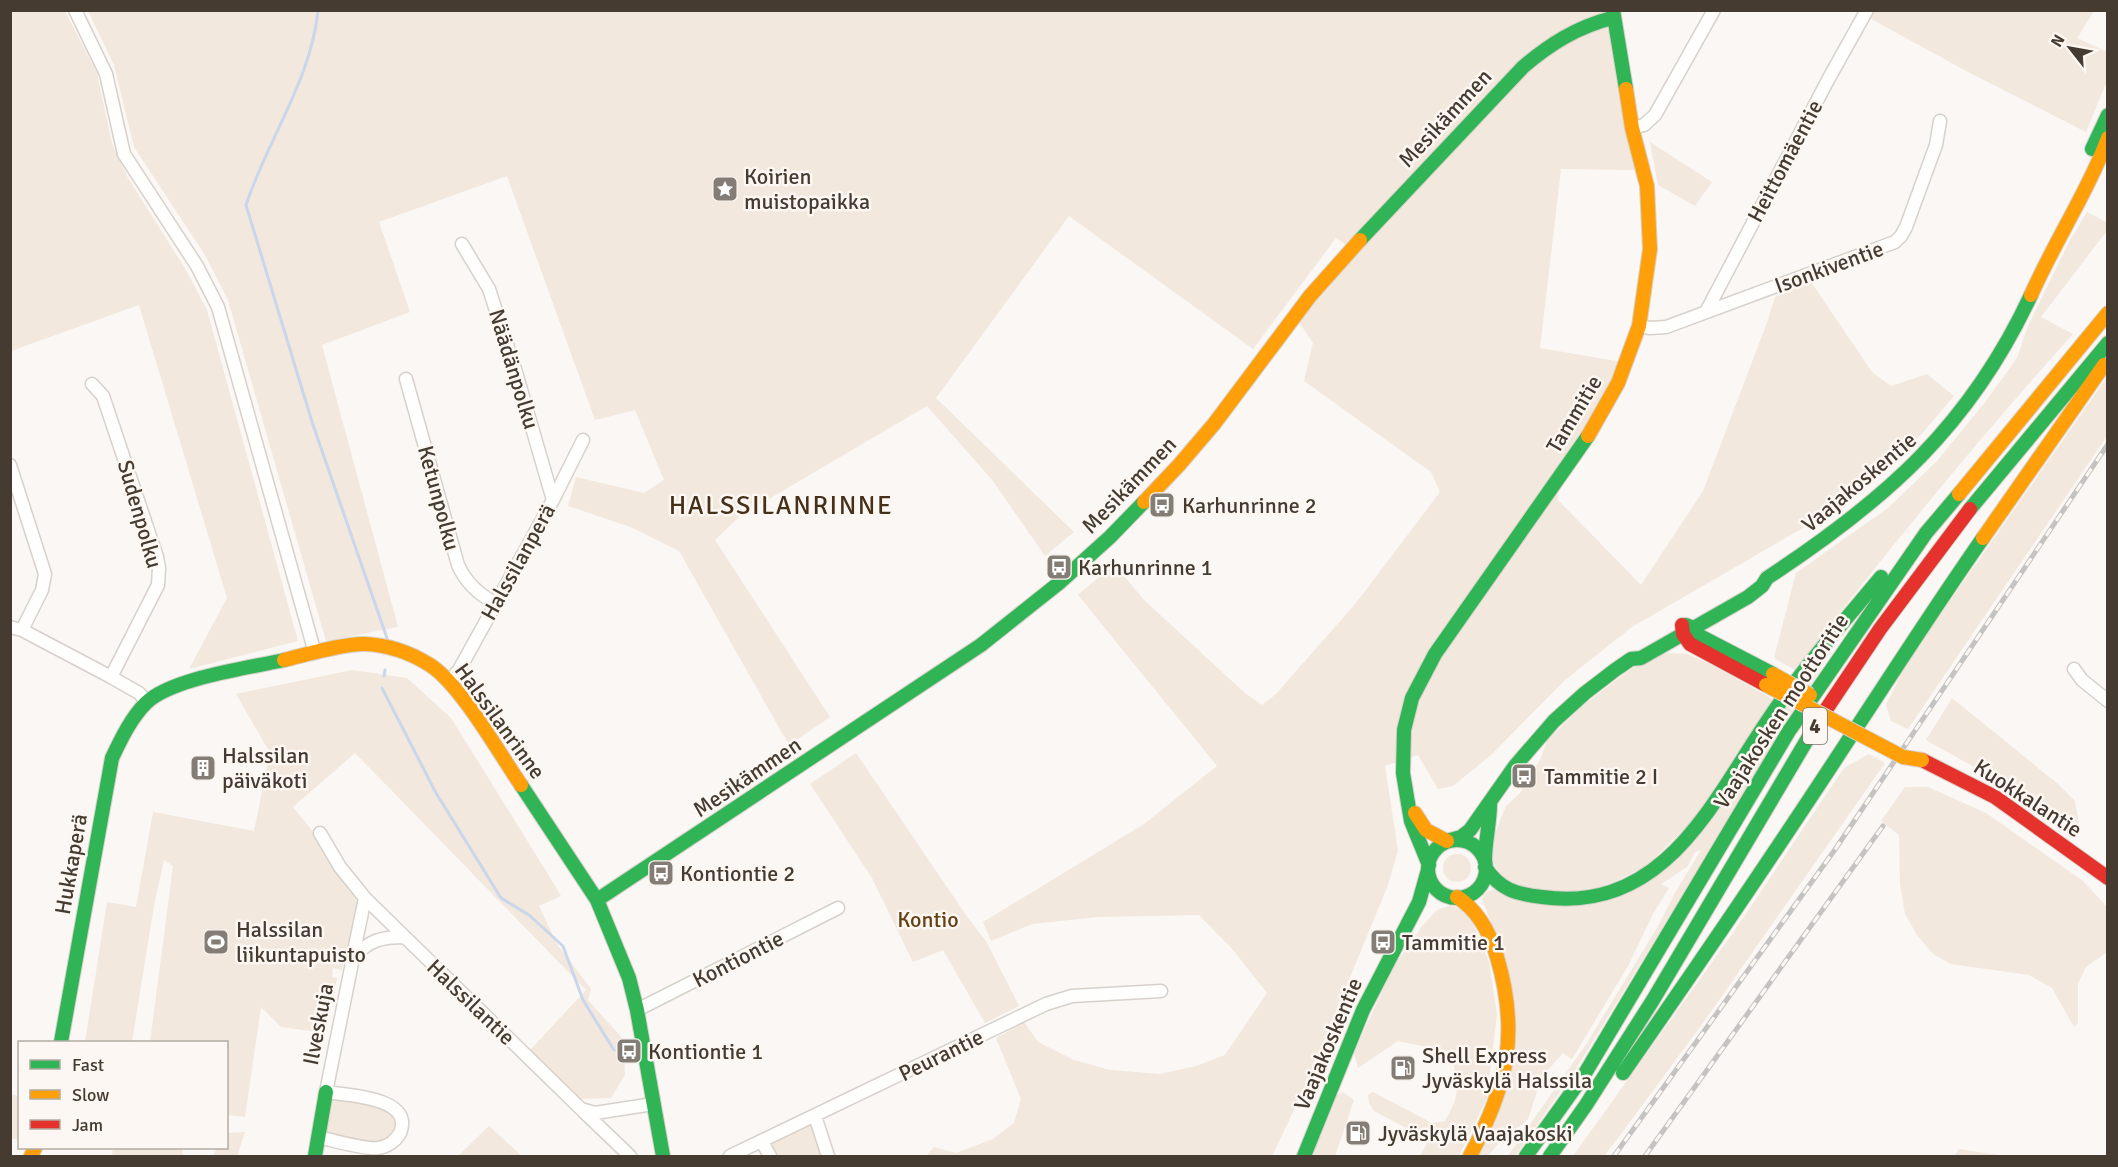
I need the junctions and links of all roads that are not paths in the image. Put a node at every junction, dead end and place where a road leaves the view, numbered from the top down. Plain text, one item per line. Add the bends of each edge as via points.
1 (75, 10) edge
2 (1714, 10) edge
3 (1867, 10) edge
4 (1613, 14) edge
5 (2108, 115) edge
6 (1940, 121) dead end
7 (1632, 128) junction
8 (2108, 138) edge
9 (462, 244) dead end
10 (2054, 248) junction
11 (1706, 312) junction
12 (2108, 313) edge
13 (1639, 326) junction
14 (2108, 343) edge
15 (2108, 358) edge
16 (406, 379) dead end
17 (92, 384) dead end
18 (583, 440) dead end
19 (10, 465) edge
20 (553, 500) junction
21 (1926, 533) junction
22 (495, 603) junction
23 (16, 628) edge
24 (1686, 628) junction
25 (315, 653) junction
26 (2074, 669) dead end
27 (111, 677) junction
28 (449, 681) junction
29 (2108, 701) edge
30 (147, 702) junction
31 (1857, 727) junction
32 (1408, 798) junction
33 (1490, 804) junction
34 (320, 833) dead end
35 (1448, 841) junction
36 (1485, 864) junction
37 (1428, 868) junction
38 (2108, 878) edge
39 (1453, 897) junction
40 (365, 898) junction
41 (597, 900) junction
42 (838, 908) dead end
43 (405, 937) junction
44 (1394, 950) junction
45 (352, 957) junction
46 (1161, 991) dead end
47 (637, 1010) junction
48 (61, 1041) edge
49 (326, 1092) junction
50 (653, 1104) junction
51 (581, 1108) junction
52 (814, 1116) junction
53 (318, 1137) junction
54 (1564, 1138) junction
55 (762, 1142) junction
56 (315, 1156) edge
57 (630, 1156) edge
58 (663, 1156) edge
59 (730, 1156) edge
60 (770, 1156) edge
61 (828, 1156) edge
62 (1304, 1156) edge
63 (1470, 1156) edge
64 (1526, 1156) edge
65 (1551, 1156) edge

1 - 25 street via 106,74 124,154 197,266 218,307
2 - 7 street via 1655,115 1644,125
3 - 11 street, Heittomäentie
4 - 7 main road, Tammitie
4 - 41 main road, Mesikämmen via 1544,48 1512,77 1328,275 1179,465 1059,583 981,645
5 - 10 main road, Vaajakoskentie
6 - 11 street, Isonkiventie via 1936,145 1906,227 1894,242
7 - 13 main road, Tammitie via 1647,186 1650,249
8 - 10 main road, Vaajakoskentie via 2081,200
9 - 20 street, Näädänpolku via 489,290
10 - 24 main road, Vaajakoskentie via 2001,355 1951,426 1895,484 1848,523 1767,578 1748,597
11 - 13 street, Isonkiventie via 1666,327
12 - 21 main road, Vaajakosken moottoritie / 4
13 - 32 main road, Tammitie via 1622,375 1589,435 1422,677 1404,730 1403,772
14 - 54 main road, Vaajakosken moottoritie / 4 via 1962,519 1843,682 1618,1057
15 - 31 main road via 1926,619
16 - 22 street, Ketunpolku via 458,565 471,586
17 - 27 street, Sudenpolku via 103,396 159,568 152,600
18 - 20 street, Halssilanperä
19 - 23 street via 45,574 42,590
20 - 22 street, Halssilanperä
21 - 36 main road via 1880,577 1814,657 1694,832 1654,871 1610,894 1567,901 1505,888 1492,879
21 - 64 main road, Vaajakosken moottoritie / 4 via 1789,731 1584,1075
22 - 28 street, Halssilanperä via 459,670
23 - 27 street
24 - 31 main road, Kuokkalantie, bridge
24 - 33 main road, Vaajakoskentie via 1641,658 1631,659 1554,721 1515,766
25 - 28 main road, Halssilanrinne via 363,644 391,648 432,666
25 - 30 main road, Halssilanrinne via 188,682
26 - 29 street
27 - 30 street
28 - 41 main road, Halssilanrinne
30 - 48 main road, Hukkaperä via 125,730 112,758
31 - 38 main road, Kuokkalantie, bridge via 1903,757 1922,760 1995,798
31 - 54 main road via 1611,1090
32 - 35 main road, Tammitie via 1426,830
32 - 37 main road, Tammitie via 1413,827
33 - 35 main road, Vaajakoskentie via 1467,834
33 - 36 main road, Vaajakoskentie
34 - 40 street, Halssilantie
35 - 36 main road via 1471,843 1478,848
35 - 37 main road via 1435,851
36 - 39 main road via 1484,880 1478,889
37 - 39 main road via 1434,888
37 - 44 main road, Vaajakoskentie via 1422,897
39 - 44 main road, Vaajakoskentie via 1430,907
39 - 63 main road via 1474,908 1491,938 1509,1008 1509,1049 1503,1078
40 - 43 street, Halssilantie
40 - 45 street
41 - 47 main road, Halssilanrinne via 618,946
42 - 47 street, Kontiontie
43 - 45 street, Ilveskuja via 386,937 364,945
43 - 51 street, Halssilantie
44 - 62 main road, Vaajakoskentie via 1353,1032
45 - 49 street, Ilveskuja
46 - 52 street, Peurantie via 1072,996 1046,1004
47 - 50 main road, Halssilanrinne
49 - 53 main road, Ilveskuja
49 - 53 street via 386,1103 398,1111 402,1121 395,1140 376,1149
50 - 51 street via 595,1113
50 - 58 main road, Halssilanrinne
51 - 57 street, Halssilantie
52 - 55 street, Peurantie
52 - 61 street
53 - 56 main road, Ilveskuja
54 - 65 main road, Vaajakosken moottoritie / 4
55 - 59 street, Peurantie
55 - 60 street

